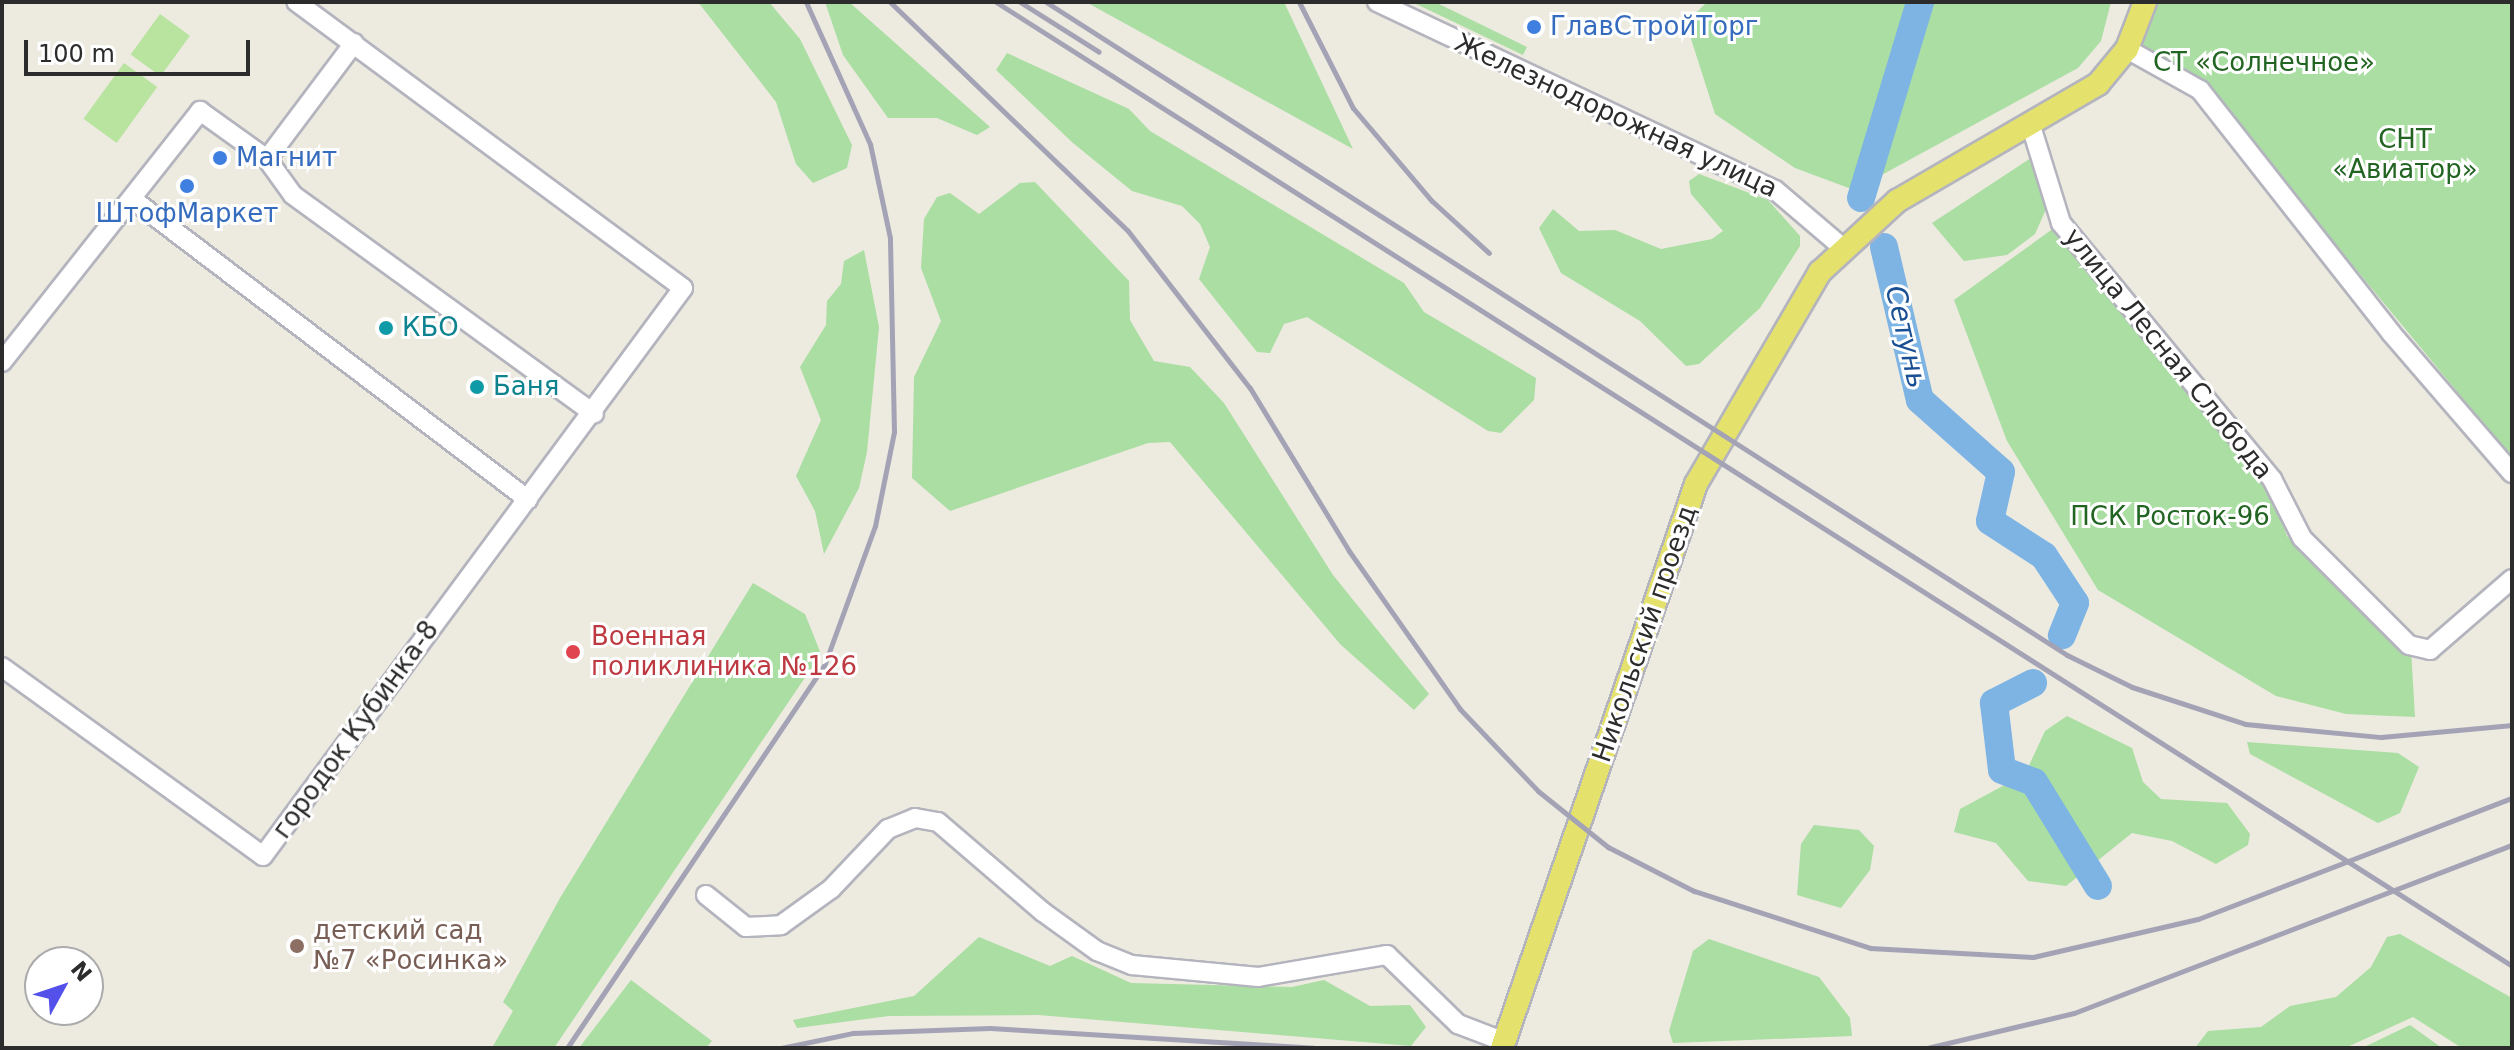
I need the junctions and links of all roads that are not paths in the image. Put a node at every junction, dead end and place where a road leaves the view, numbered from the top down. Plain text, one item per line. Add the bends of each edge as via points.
1 (296, 2) edge
2 (1377, 2) edge
3 (2145, 2) edge
4 (354, 43) junction
5 (2127, 49) junction
6 (2031, 126) junction
7 (267, 159) junction
8 (132, 199) junction
9 (1842, 247) junction
10 (2, 362) edge
11 (594, 414) junction
12 (2512, 473) edge
13 (528, 500) junction
14 (2512, 579) edge
15 (2, 667) edge
16 (706, 895) dead end
17 (1503, 1045) edge

1 - 4 street, городок Кубинка-8
2 - 9 street, Железнодорожная улица via 1775,190
3 - 5 main road
4 - 7 street
4 - 11 street, городок Кубинка-8 via 683,288
5 - 6 main road, Никольский проезд via 2083,96
5 - 12 street via 2200,90 2391,333
6 - 9 main road, Никольский проезд via 1897,201
6 - 14 street, улица Лесная Слобода via 2061,223 2272,479 2302,538 2409,645 2430,650
7 - 8 street via 200,111
7 - 11 street via 293,195
8 - 10 street
8 - 13 street
9 - 17 main road, Никольский проезд via 1696,484
11 - 13 street, городок Кубинка-8
13 - 15 street, городок Кубинка-8 via 263,856
16 - 17 street via 746,927 781,925 831,889 888,829 915,818 938,822 1043,912 1097,951 1132,965 1258,977 1387,955 1458,1024

